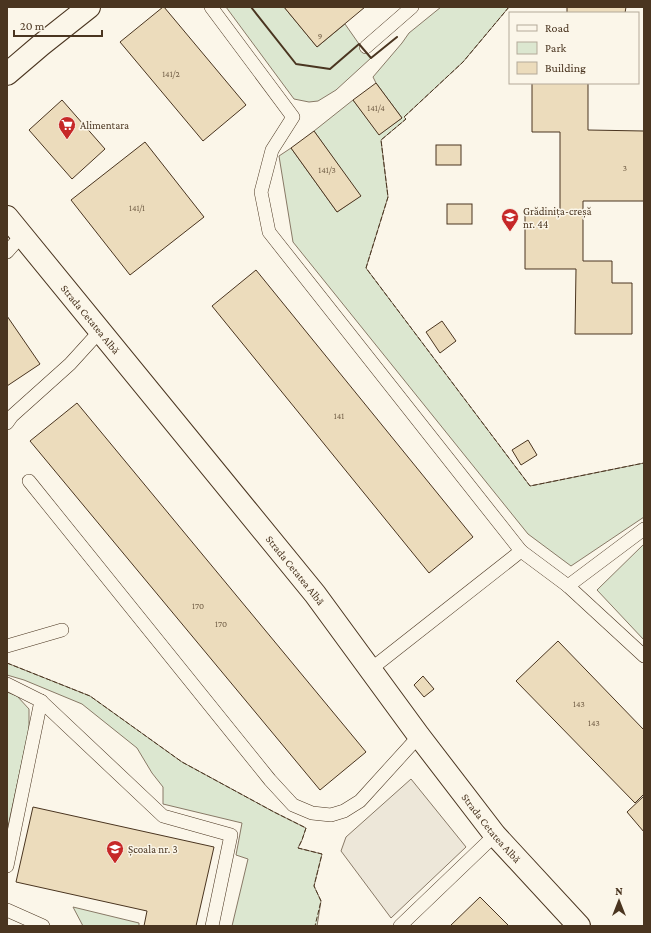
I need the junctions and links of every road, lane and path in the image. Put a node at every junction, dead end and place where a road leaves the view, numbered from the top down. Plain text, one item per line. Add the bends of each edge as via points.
1 (89, 7) edge
2 (211, 7) edge
3 (412, 7) edge
4 (366, 47) dead end
5 (7, 74) edge
6 (7, 217) edge
7 (22, 235) junction
8 (7, 252) edge
9 (100, 331) junction
10 (7, 423) edge
11 (29, 482) dead end
12 (644, 529) edge
13 (521, 551) junction
14 (568, 586) junction
15 (62, 630) dead end
16 (7, 646) edge
17 (644, 656) edge
18 (370, 668) junction
19 (7, 684) edge
20 (41, 701) junction
21 (419, 736) junction
22 (495, 835) junction
23 (7, 866) edge
24 (7, 910) edge
25 (43, 926) edge
26 (212, 926) edge
27 (400, 926) edge
28 (579, 926) edge

1 - 5 street
2 - 13 lane via 293,117 272,150 261,192 269,232
3 - 4 lane
6 - 7 street, Strada Cetatea Albă
7 - 8 lane
7 - 9 street, Strada Cetatea Albă
9 - 10 lane via 70,364
9 - 18 street, Strada Cetatea Albă via 315,594
11 - 21 lane via 265,774 293,805 312,813 331,815 344,811 360,801
12 - 14 lane
13 - 14 lane
13 - 18 lane
14 - 17 lane
15 - 16 lane
18 - 21 street, Strada Cetatea Albă
19 - 20 lane
20 - 23 lane
20 - 26 lane via 163,816 231,835
21 - 22 street, Strada Cetatea Albă
22 - 27 lane
22 - 28 street, Strada Cetatea Albă
24 - 25 lane

